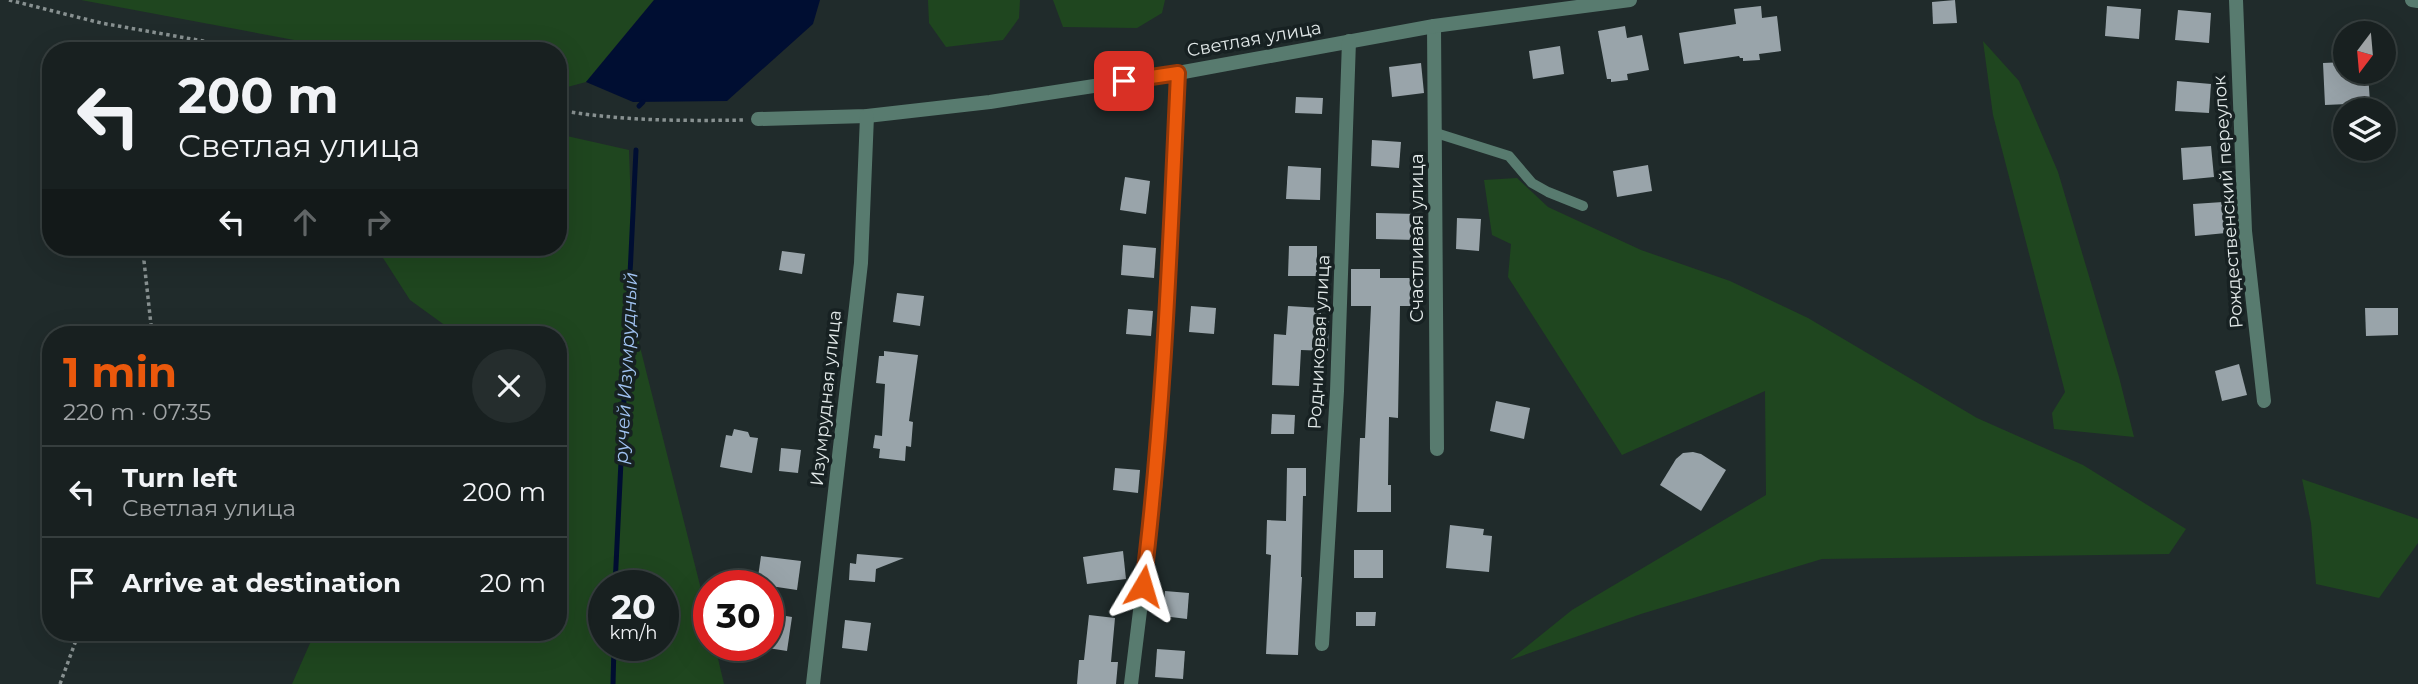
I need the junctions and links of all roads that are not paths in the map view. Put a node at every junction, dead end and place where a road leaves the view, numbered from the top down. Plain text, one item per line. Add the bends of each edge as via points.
1 (1630, 0) edge
2 (2236, 0) edge
3 (2412, 0) edge
4 (2418, 1) edge
5 (1434, 26) junction
6 (1349, 41) junction
7 (1178, 73) junction
8 (866, 116) junction
9 (758, 120) road end
10 (1436, 133) junction
11 (1583, 206) dead end
12 (2264, 401) dead end
13 (1437, 449) dead end
14 (1322, 644) dead end
15 (813, 684) edge
16 (1132, 684) edge

1 - 5 street, Светлая улица
2 - 12 street, Рождественский переулок via 2245,231
3 - 4 street
5 - 6 street, Светлая улица
5 - 10 street, Счастливая улица
6 - 7 street, Светлая улица
6 - 14 street, Родниковая улица via 1337,391
7 - 8 street, Светлая улица
7 - 16 street via 1155,489
8 - 9 street, Светлая улица
8 - 15 street, Изумрудная улица via 861,263
10 - 11 lane via 1509,156 1532,183
10 - 13 street, Счастливая улица

